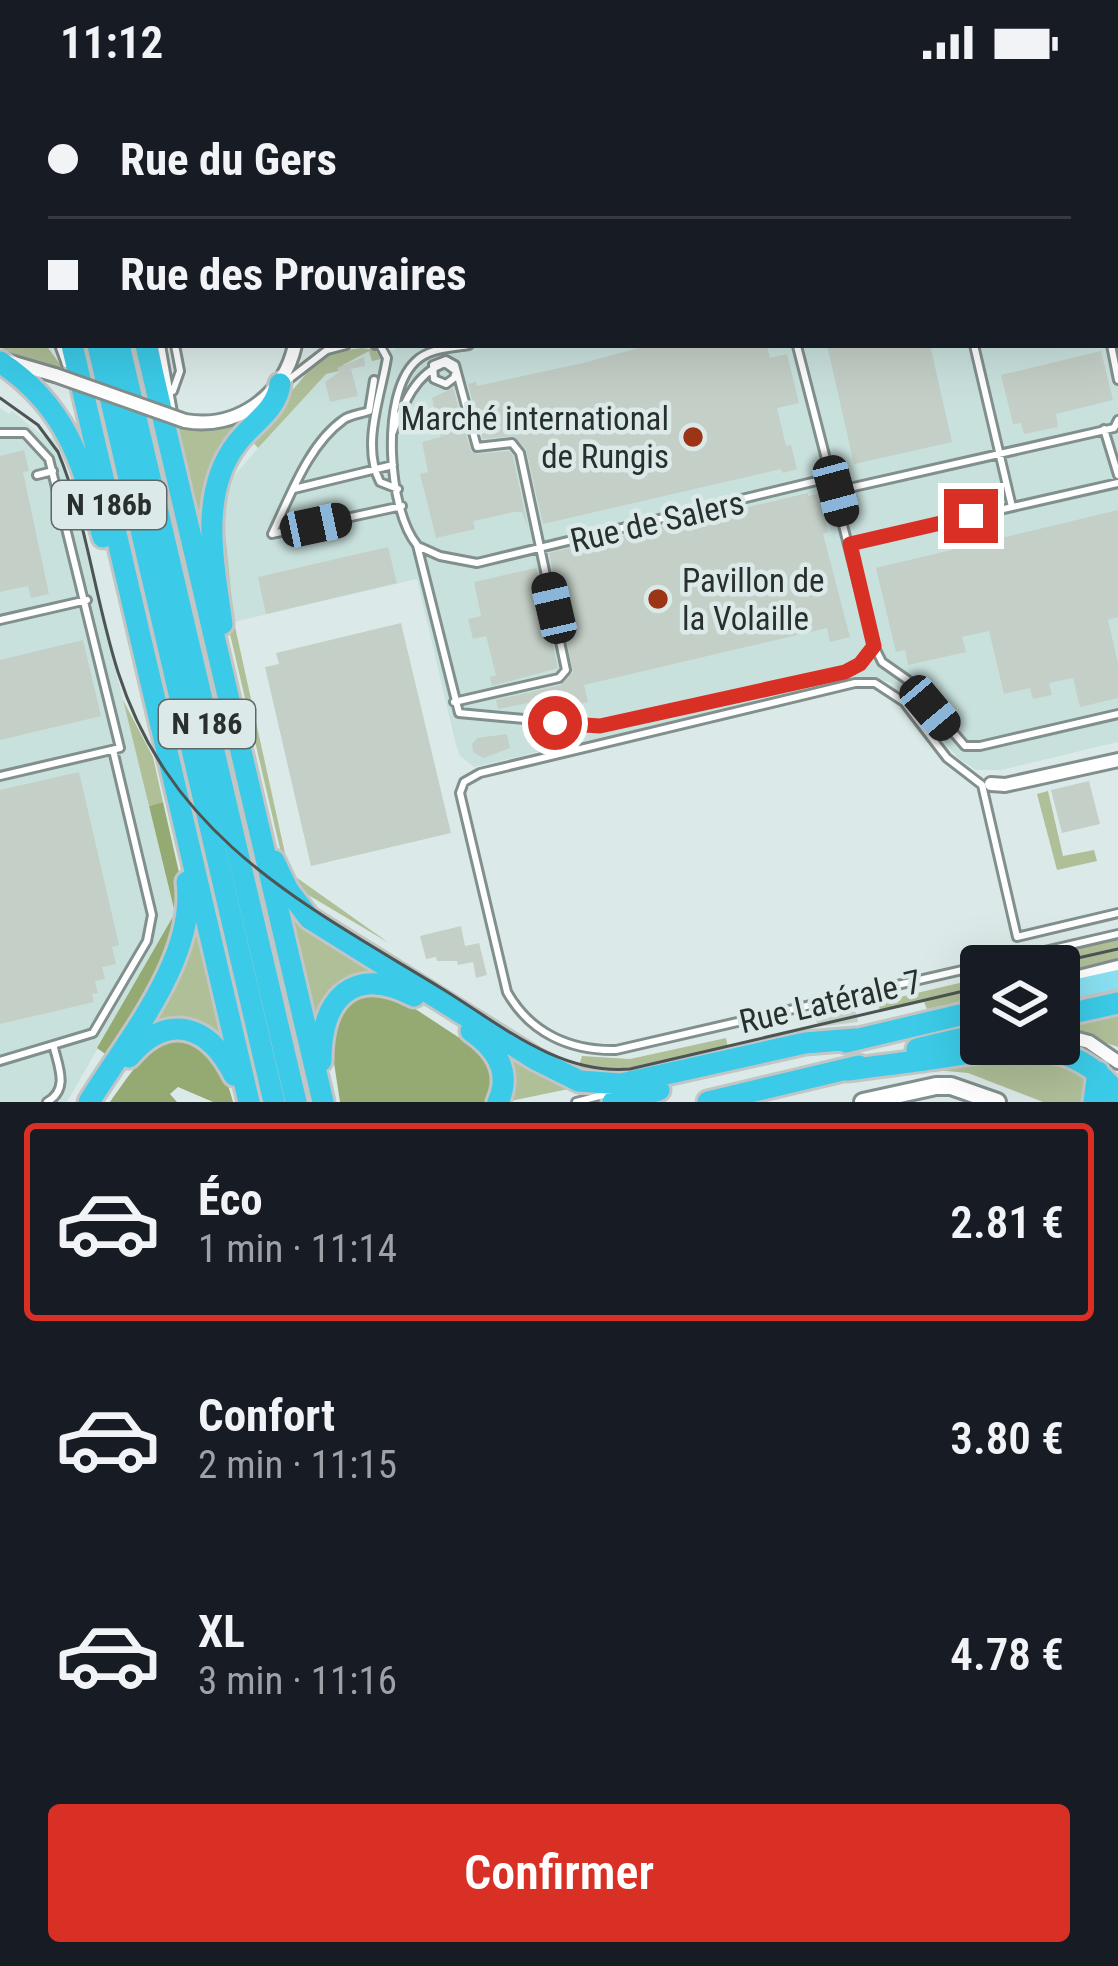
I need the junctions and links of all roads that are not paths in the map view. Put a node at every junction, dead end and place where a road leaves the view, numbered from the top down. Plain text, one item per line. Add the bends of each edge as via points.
1 (60, 348) edge
2 (71, 348) edge
3 (99, 348) edge
4 (120, 348) edge
5 (147, 348) edge
6 (162, 348) edge
7 (176, 348) edge
8 (335, 348) edge
9 (382, 348) edge
10 (448, 348) edge
11 (798, 348) edge
12 (975, 348) edge
13 (1112, 348) edge
14 (297, 350) edge
15 (0, 361) edge
16 (66, 374) junction
17 (374, 380) dead end
18 (1118, 380) edge
19 (280, 384) junction
20 (172, 394) junction
21 (1118, 420) edge
22 (1104, 429) junction
23 (0, 433) edge
24 (391, 438) junction
25 (999, 453) junction
26 (172, 459) junction
27 (393, 465) junction
28 (374, 470) junction
29 (53, 471) junction
30 (37, 475) dead end
31 (829, 478) junction
32 (1118, 479) edge
33 (295, 489) junction
34 (398, 489) junction
35 (836, 491) junction
36 (402, 506) junction
37 (1012, 507) junction
38 (850, 544) junction
39 (417, 545) junction
40 (87, 600) junction
41 (0, 620) edge
42 (874, 646) junction
43 (147, 665) junction
44 (454, 703) junction
45 (228, 705) junction
46 (1118, 714) edge
47 (113, 750) junction
48 (1118, 760) edge
49 (0, 776) edge
50 (991, 784) dead end
51 (186, 830) junction
52 (261, 841) junction
53 (1118, 914) edge
54 (1118, 934) edge
55 (1118, 968) edge
56 (1080, 977) edge
57 (1118, 979) edge
58 (1080, 987) edge
59 (1118, 1003) edge
60 (1080, 1011) edge
61 (960, 1014) edge
62 (855, 1040) junction
63 (960, 1040) edge
64 (1080, 1040) edge
65 (54, 1048) junction
66 (0, 1061) edge
67 (848, 1070) junction
68 (316, 1071) junction
69 (641, 1081) junction
70 (1112, 1084) edge
71 (247, 1096) edge
72 (47, 1102) edge
73 (89, 1102) edge
74 (101, 1102) edge
75 (274, 1102) edge
76 (296, 1102) edge
77 (323, 1102) edge
78 (499, 1102) edge
79 (576, 1102) edge
80 (613, 1102) edge
81 (708, 1102) edge
82 (863, 1102) edge
83 (997, 1102) edge
84 (1094, 1102) edge

1 - 16 lane
2 - 16 highway, N 186b
3 - 75 highway, N 186
4 - 76 highway, N 186
5 - 26 highway, N 186b
6 - 20 lane
7 - 20 lane via 180,371
8 - 19 lane
9 - 28 lane
10 - 24 lane via 418,358 405,374
11 - 31 lane
12 - 25 lane
13 - 18 lane
14 - 19 street
15 - 16 street
15 - 43 highway via 70,435 135,654
16 - 19 street, bridge via 185,421 217,423
16 - 43 highway, N 186b
17 - 33 lane via 369,411 344,418
19 - 45 highway via 273,404 226,458 215,488 220,605 235,690
20 - 26 lane
21 - 22 lane
22 - 25 lane
22 - 32 lane
23 - 29 lane via 25,433
24 - 27 lane
24 - 44 lane via 425,374 434,366 445,363 454,378 434,379 432,372 433,365 446,360 455,365 477,447 509,443 520,453 566,670
25 - 35 lane
25 - 37 lane
26 - 45 highway, N 186b
27 - 28 lane
27 - 34 lane
28 - 33 lane
28 - 34 lane
29 - 30 lane
29 - 40 lane
31 - 35 lane
31 - 39 lane, Rue de Salers via 477,563
32 - 37 lane
33 - 36 lane via 272,534
34 - 36 lane
35 - 38 lane
36 - 39 lane
37 - 38 lane
38 - 42 lane
39 - 44 lane
40 - 41 lane
40 - 47 lane via 120,748
42 - 44 lane via 845,672 600,726 459,712
42 - 46 lane via 965,746
43 - 51 highway, N 186b
45 - 52 highway, N 186b
47 - 49 lane
47 - 65 lane via 151,930 93,1033
48 - 50 street
51 - 71 highway, N 186b
51 - 73 highway via 183,941
52 - 68 highway, N 186b
52 - 69 highway via 309,918 561,1073 596,1084
53 - 54 lane, Rue Latérale 7 via 1017,938 982,785 947,758 904,701 875,683 480,773 460,794 507,992 544,1033 580,1048 616,1050
55 - 56 street
57 - 58 main road
59 - 60 highway
61 - 62 highway
62 - 69 highway via 805,1043
62 - 80 highway
63 - 67 highway
64 - 70 street
65 - 66 lane
65 - 72 lane via 62,1081
67 - 70 highway via 1029,1046 1058,1051
67 - 81 highway
68 - 77 highway, N 186b
68 - 78 highway via 331,1007 355,988 389,986 487,1042 502,1067
69 - 79 lane
70 - 84 highway
71 - 74 highway via 213,1042 174,1029 145,1039
82 - 83 street via 951,1086

